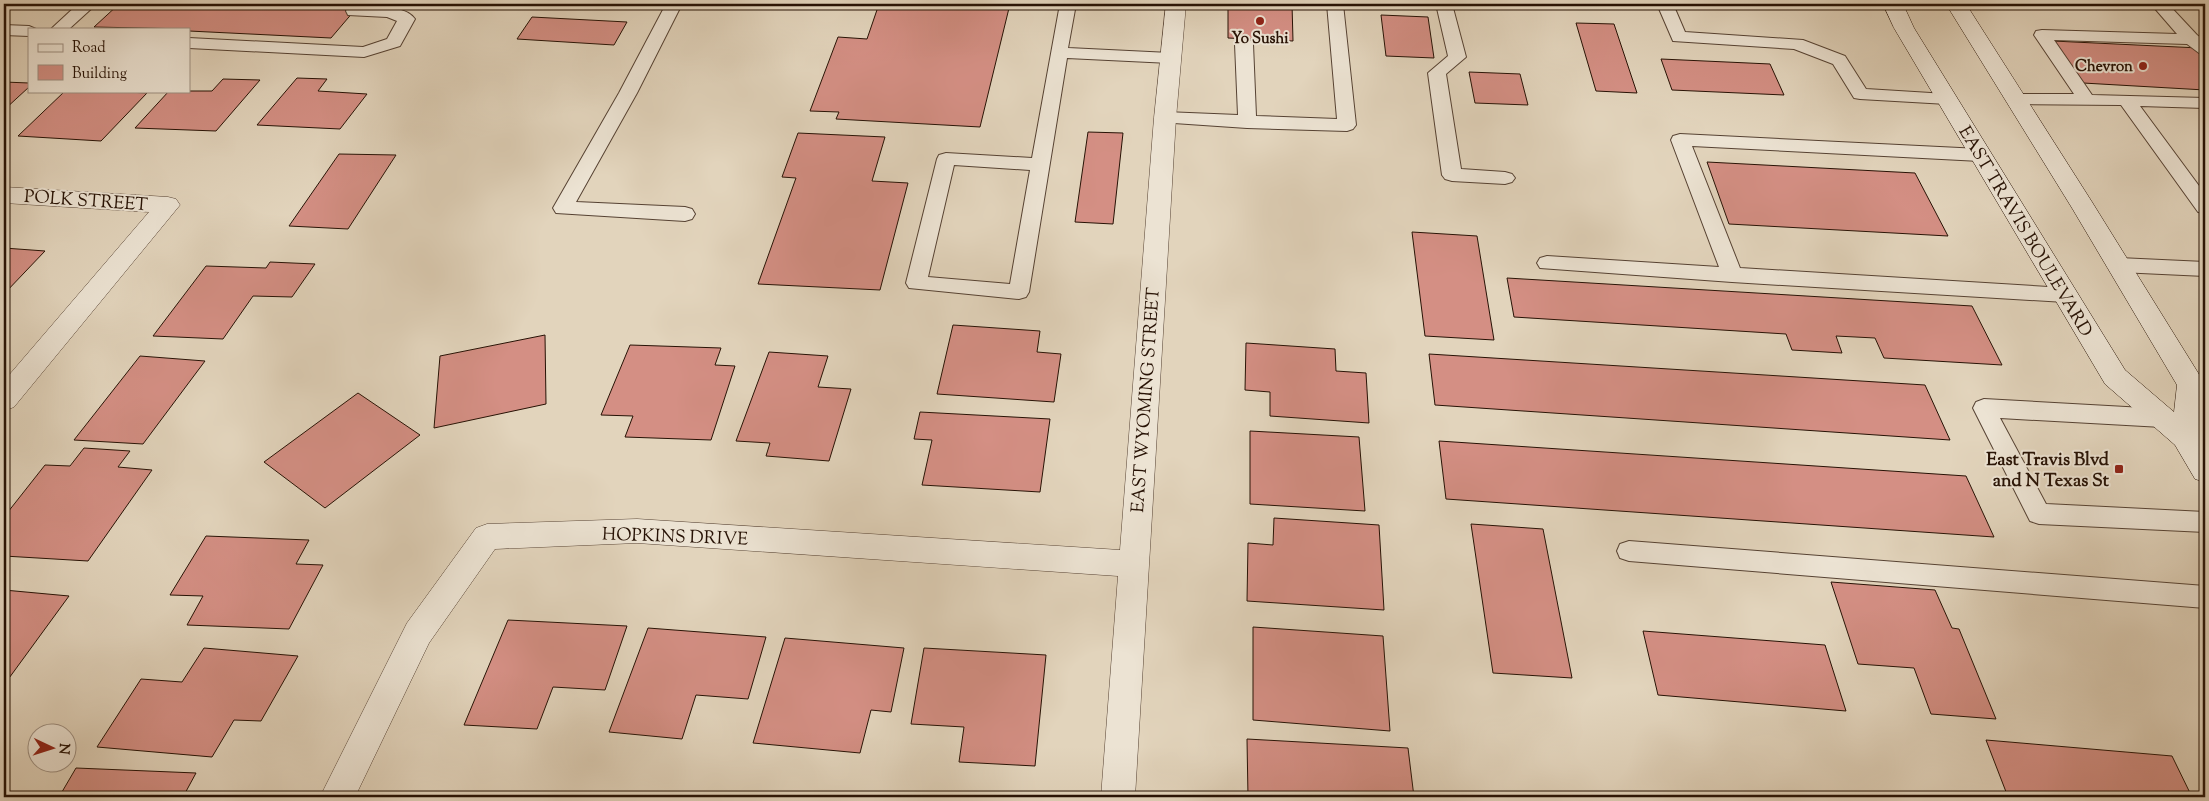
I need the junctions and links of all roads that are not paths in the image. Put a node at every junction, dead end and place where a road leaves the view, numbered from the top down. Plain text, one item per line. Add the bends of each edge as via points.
1 (86, 4) edge
2 (674, 4) edge
3 (1068, 4) edge
4 (1176, 4) edge
5 (1335, 4) edge
6 (1444, 4) edge
7 (1665, 4) edge
8 (1893, 4) edge
9 (1956, 4) edge
10 (2159, 4) edge
11 (2188, 4) edge
12 (2205, 4) edge
13 (117, 5) dead end
14 (354, 11) dead end
15 (59, 28) edge
16 (4, 30) edge
17 (28, 31) edge
18 (190, 43) edge
19 (1244, 44) dead end
20 (2198, 44) edge
21 (1059, 53) junction
22 (1170, 58) junction
23 (1947, 99) junction
24 (2015, 99) junction
25 (2086, 100) junction
26 (2126, 100) junction
27 (2205, 104) edge
28 (1165, 118) junction
29 (1247, 122) junction
30 (1980, 154) junction
31 (1040, 164) junction
32 (1505, 178) dead end
33 (4, 195) edge
34 (2205, 206) edge
35 (685, 214) dead end
36 (1547, 264) dead end
37 (2119, 265) junction
38 (2205, 269) edge
39 (1732, 275) junction
40 (2065, 295) junction
41 (4, 400) edge
42 (2162, 418) junction
43 (2185, 437) junction
44 (2205, 471) edge
45 (2205, 522) edge
46 (1630, 551) dead end
47 (1134, 564) junction
48 (2205, 597) edge
49 (337, 797) edge
50 (1118, 797) edge

1 - 13 lane
1 - 15 lane
2 - 35 lane via 563,208
3 - 21 lane
4 - 22 street, EAST WYOMING STREET
5 - 29 lane via 1347,125
6 - 32 lane via 1457,57 1437,73 1452,175
7 - 23 lane via 1679,37 1797,44 1839,60 1860,94
8 - 23 street, EAST TRAVIS BOULEVARD
9 - 24 street
10 - 20 lane
11 - 12 street
14 - 18 lane via 389,12 407,20 394,42 364,52
16 - 17 lane
19 - 29 lane
20 - 25 lane via 2042,35
21 - 22 lane
21 - 31 lane
22 - 28 street, EAST WYOMING STREET
23 - 30 street, EAST TRAVIS BOULEVARD
24 - 25 lane
24 - 37 street
25 - 26 lane
26 - 27 lane
26 - 34 lane
28 - 29 lane
28 - 47 street, EAST WYOMING STREET
30 - 39 lane via 1680,140
30 - 40 street, EAST TRAVIS BOULEVARD
31 - 31 lane via 946,159 916,283 1019,292
33 - 41 street, POLK STREET via 168,205
36 - 39 lane
37 - 38 lane
37 - 43 street via 2190,384
39 - 40 lane
40 - 42 street, EAST TRAVIS BOULEVARD via 2115,377
42 - 43 street, EAST TRAVIS BOULEVARD
42 - 45 lane via 1984,408 2039,514
43 - 44 street, EAST TRAVIS BOULEVARD
46 - 48 lane
47 - 49 street, HOPKINS DRIVE via 636,531 487,537 418,633
47 - 50 street, EAST WYOMING STREET

